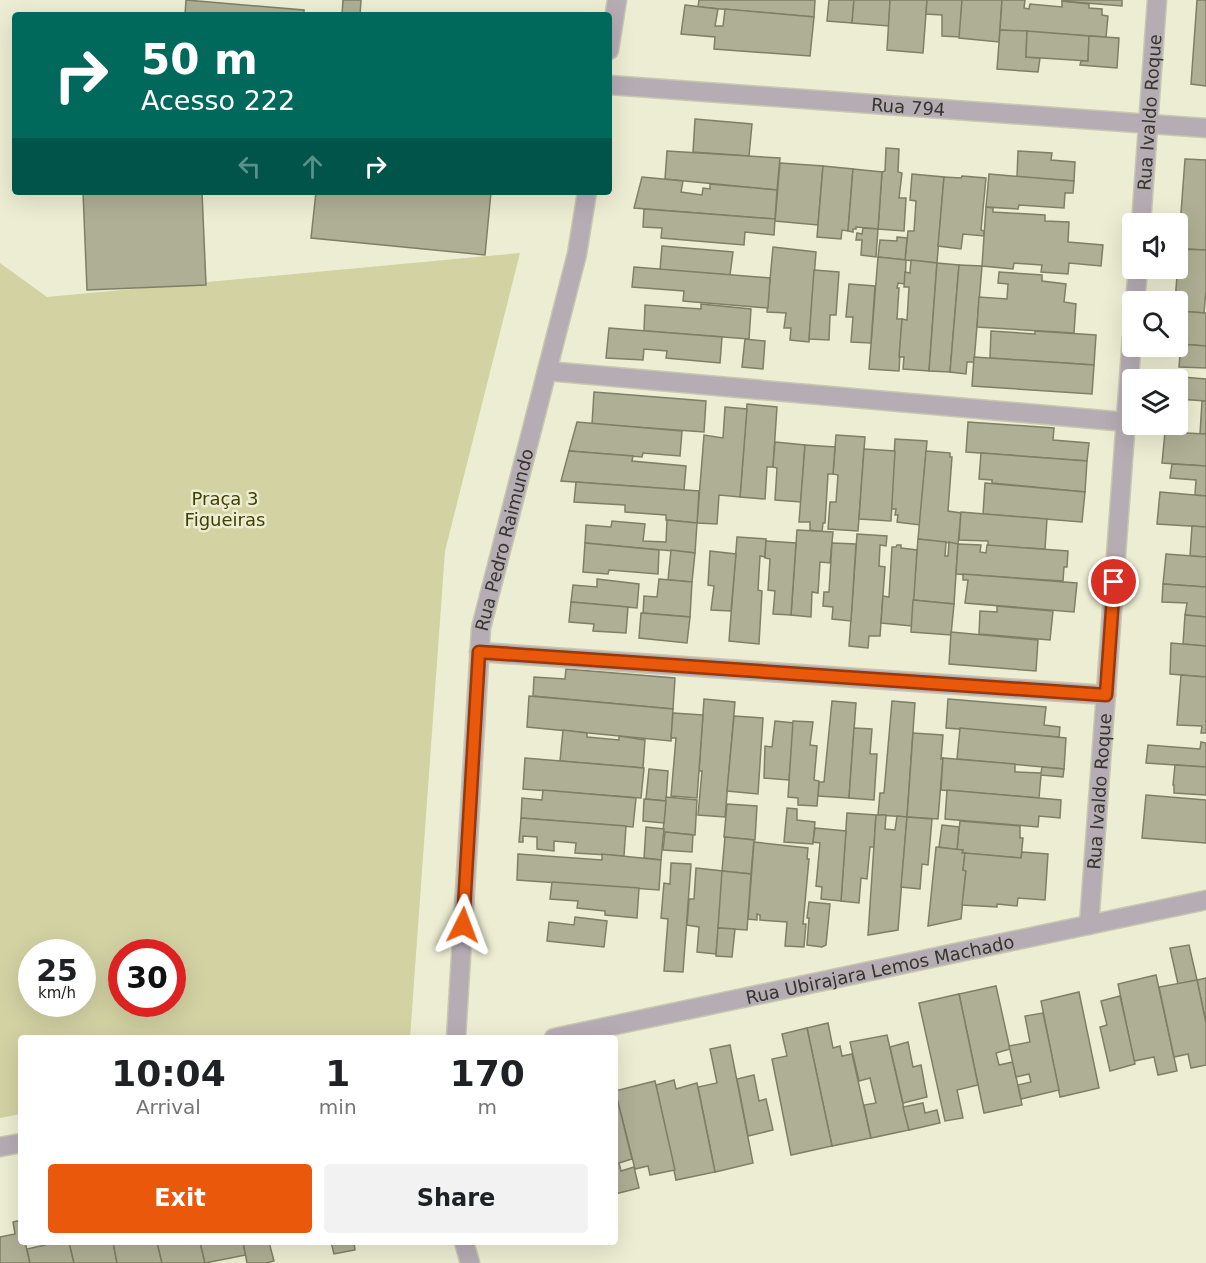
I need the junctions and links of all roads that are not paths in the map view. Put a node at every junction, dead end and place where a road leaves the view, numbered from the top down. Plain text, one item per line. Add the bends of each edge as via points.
1 (617, 0) edge
2 (1158, 0) edge
3 (612, 31) edge
4 (612, 85) edge
5 (1148, 124) junction
6 (1206, 128) edge
7 (587, 195) edge
8 (1142, 213) edge
9 (547, 370) junction
10 (1122, 422) edge
11 (1125, 435) edge
12 (479, 652) junction
13 (1106, 695) junction
14 (1206, 900) edge
15 (1089, 925) junction
16 (456, 1035) edge
17 (568, 1035) edge
18 (18, 1144) edge
19 (0, 1147) edge
20 (465, 1245) edge
21 (470, 1263) edge

1 - 3 street
2 - 5 street, Rua Ivaldo Roque
4 - 5 street, Rua 794
5 - 6 street, Rua 794
5 - 8 street, Rua Ivaldo Roque
7 - 9 street, Rua Pedro Raimundo via 577,255
9 - 10 street
9 - 12 street, Rua Pedro Raimundo via 481,628
11 - 13 street, Rua Ivaldo Roque
12 - 13 street
12 - 16 street, Rua Pedro Raimundo
13 - 15 street, Rua Ivaldo Roque
14 - 15 street, Rua Ubirajara Lemos Machado
15 - 17 street, Rua Ubirajara Lemos Machado
18 - 19 street
20 - 21 street

